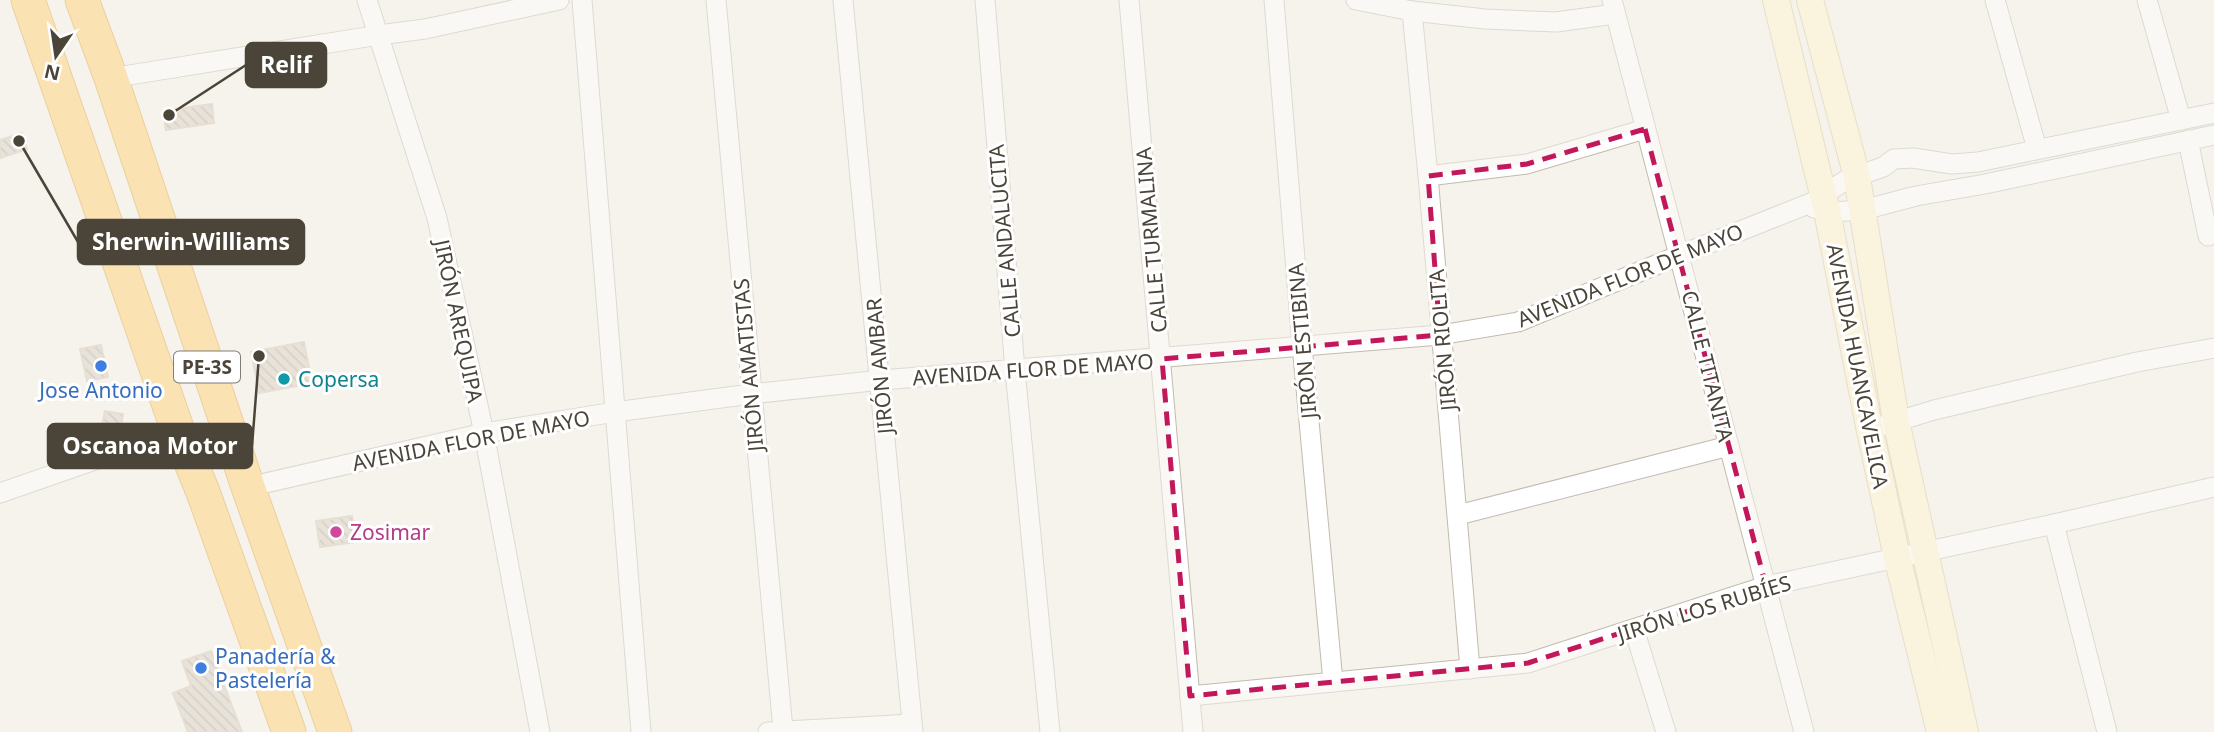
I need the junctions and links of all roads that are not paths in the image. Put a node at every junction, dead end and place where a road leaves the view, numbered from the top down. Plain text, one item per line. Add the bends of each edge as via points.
1 (28, 0) edge
2 (82, 0) edge
3 (367, 0) edge
4 (559, 0) edge
5 (582, 0) edge
6 (716, 0) edge
7 (843, 0) edge
8 (985, 0) edge
9 (1129, 0) edge
10 (1274, 0) edge
11 (1356, 0) edge
12 (1776, 0) edge
13 (1810, 0) edge
14 (1995, 0) edge
15 (2147, 0) edge
16 (1613, 7) edge
17 (1412, 11) junction
18 (379, 34) junction
19 (111, 78) junction
20 (2214, 113) edge
21 (2182, 120) junction
22 (1645, 129) junction
23 (2214, 135) edge
24 (2188, 140) junction
25 (2037, 149) junction
26 (1428, 176) junction
27 (1857, 177) junction
28 (1818, 205) junction
29 (1863, 210) junction
30 (2208, 236) dead end
31 (1680, 255) junction
32 (1440, 335) junction
33 (1302, 345) junction
34 (2214, 348) edge
35 (1162, 359) junction
36 (1015, 370) junction
37 (881, 380) junction
38 (751, 394) junction
39 (615, 412) junction
40 (1896, 421) junction
41 (178, 431) junction
42 (1870, 431) junction
43 (484, 433) junction
44 (1729, 446) junction
45 (248, 487) junction
46 (2214, 487) edge
47 (0, 493) edge
48 (1458, 515) junction
49 (2054, 524) junction
50 (1924, 551) junction
51 (1897, 557) junction
52 (1766, 586) junction
53 (1634, 629) junction
54 (1470, 669) junction
55 (1333, 682) junction
56 (1190, 696) junction
57 (913, 728) edge
58 (775, 731) edge
59 (289, 732) edge
60 (335, 732) edge
61 (540, 732) edge
62 (641, 732) edge
63 (1050, 732) edge
64 (1193, 732) edge
65 (1666, 732) edge
66 (1804, 732) edge
67 (1940, 732) edge
68 (1965, 732) edge
69 (2107, 732) edge

1 - 41 highway, PE-3S
2 - 19 highway, PE-3S
3 - 18 street, JIRÓN AREQUIPA
4 - 18 street via 425,29
5 - 39 street
6 - 38 street, JIRÓN AMATISTAS
7 - 37 street, JIRÓN AMBAR
8 - 36 street, CALLE ANDALUCITA
9 - 35 street, CALLE TURMALINA
10 - 33 street, JIRÓN ESTIBINA
11 - 17 street
12 - 28 main road, AVENIDA HUANCAVELICA
13 - 27 main road, AVENIDA HUANCAVELICA
14 - 25 street
15 - 21 street
16 - 17 street via 1556,22
16 - 22 street, CALLE TITANITA
17 - 26 street, JIRÓN RIOLITA
18 - 19 street
18 - 43 street, JIRÓN AREQUIPA via 437,218
19 - 45 highway, PE-3S
20 - 21 street, AVENIDA FLOR DE MAYO
21 - 25 street, AVENIDA FLOR DE MAYO
22 - 26 street via 1527,164
22 - 31 street, CALLE TITANITA
23 - 24 street, AVENIDA FLOR DE MAYO
24 - 29 street, AVENIDA FLOR DE MAYO
24 - 30 street
25 - 27 street, AVENIDA FLOR DE MAYO via 1952,164 1894,159
26 - 32 street, JIRÓN RIOLITA
27 - 28 street, AVENIDA FLOR DE MAYO via 1829,191
27 - 29 main road, AVENIDA HUANCAVELICA
28 - 29 street, AVENIDA FLOR DE MAYO
28 - 31 street, AVENIDA FLOR DE MAYO
28 - 42 main road, AVENIDA HUANCAVELICA
29 - 40 main road, AVENIDA HUANCAVELICA
31 - 32 street, AVENIDA FLOR DE MAYO via 1518,322
31 - 44 street, CALLE TITANITA
32 - 33 street, AVENIDA FLOR DE MAYO
32 - 48 street, JIRÓN RIOLITA
33 - 35 street, AVENIDA FLOR DE MAYO
33 - 55 street, JIRÓN ESTIBINA
34 - 40 street via 2137,362
35 - 36 street, AVENIDA FLOR DE MAYO
35 - 56 street, CALLE TURMALINA
36 - 37 street, AVENIDA FLOR DE MAYO
36 - 63 street, CALLE ANDALUCITA
37 - 38 street, AVENIDA FLOR DE MAYO
37 - 57 street, JIRÓN AMBAR
38 - 39 street, AVENIDA FLOR DE MAYO
38 - 58 street, JIRÓN AMATISTAS
39 - 43 street, AVENIDA FLOR DE MAYO
39 - 62 street
40 - 42 street
40 - 50 main road, AVENIDA HUANCAVELICA
41 - 47 street
41 - 59 highway, PE-3S
42 - 51 main road, AVENIDA HUANCAVELICA
43 - 45 street, AVENIDA FLOR DE MAYO
43 - 61 street, JIRÓN AREQUIPA
44 - 48 street
44 - 52 street, CALLE TITANITA
45 - 60 highway, PE-3S
46 - 49 street, JIRÓN LOS RUBÍES
48 - 54 street, JIRÓN RIOLITA
49 - 50 street, JIRÓN LOS RUBÍES
49 - 69 street
50 - 51 street, JIRÓN LOS RUBÍES
50 - 68 main road, AVENIDA HUANCAVELICA
51 - 52 street, JIRÓN LOS RUBÍES
51 - 67 main road, AVENIDA HUANCAVELICA
52 - 53 street, JIRÓN LOS RUBÍES
52 - 66 street, CALLE TITANITA
53 - 54 street, JIRÓN LOS RUBÍES via 1528,663
53 - 65 street
54 - 55 street, JIRÓN LOS RUBÍES
55 - 56 street, JIRÓN LOS RUBÍES
56 - 64 street, CALLE TURMALINA
57 - 58 street

